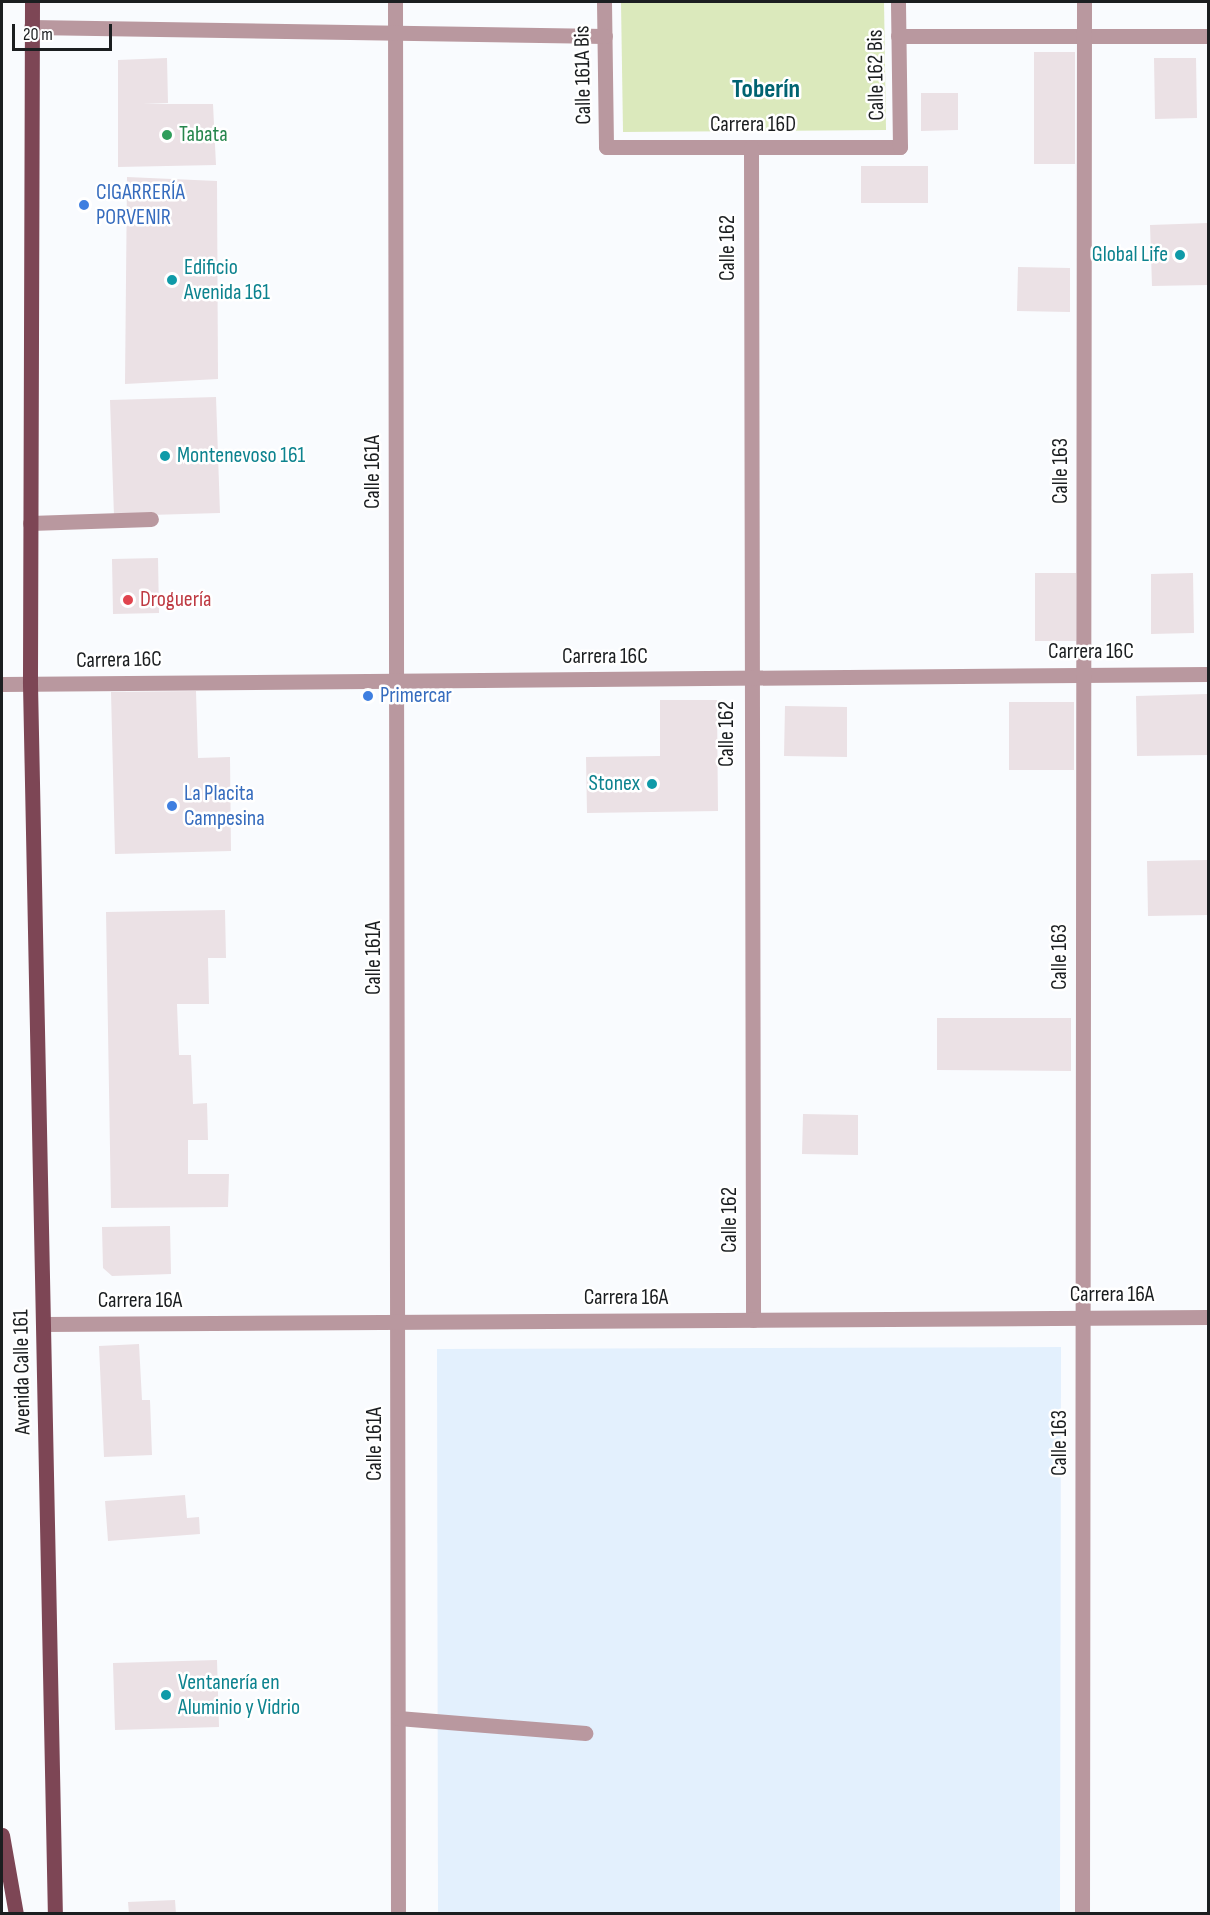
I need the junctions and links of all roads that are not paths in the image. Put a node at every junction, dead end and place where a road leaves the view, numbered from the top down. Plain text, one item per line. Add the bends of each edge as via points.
1 (32, 2) edge
2 (395, 2) edge
3 (604, 2) edge
4 (898, 2) edge
5 (1084, 2) edge
6 (32, 27) junction
7 (395, 33) junction
8 (605, 36) junction
9 (898, 36) junction
10 (1084, 36) junction
11 (1209, 36) edge
12 (606, 147) joint
13 (751, 147) junction
14 (900, 147) joint
15 (151, 519) dead end
16 (30, 523) junction
17 (1209, 674) edge
18 (1083, 675) junction
19 (750, 678) junction
20 (396, 681) junction
21 (2, 684) edge
22 (30, 684) junction
23 (1209, 1317) edge
24 (1082, 1318) junction
25 (753, 1320) junction
26 (397, 1322) junction
27 (43, 1324) junction
28 (398, 1718) junction
29 (585, 1733) dead end
30 (2, 1835) edge
31 (16, 1914) edge
32 (55, 1914) edge
33 (398, 1914) edge
34 (1082, 1914) edge

1 - 6 main road, Avenida Calle 161
2 - 7 street, Calle 161A
3 - 8 street, Calle 161A Bis
4 - 9 street, Calle 162 Bis
5 - 10 street, Calle 163
6 - 7 street
6 - 16 main road, Avenida Calle 161
7 - 8 street
7 - 20 street, Calle 161A
8 - 12 street, Calle 161A Bis
9 - 10 street
9 - 14 street, Calle 162 Bis
10 - 11 street
10 - 18 street, Calle 163
12 - 13 street, Carrera 16D
13 - 14 street, Carrera 16D
13 - 19 street, Calle 162
15 - 16 street
16 - 22 main road, Avenida Calle 161
17 - 18 street, Carrera 16C
18 - 19 street, Carrera 16C
18 - 24 street, Calle 163
19 - 20 street, Carrera 16C
19 - 25 street, Calle 162
20 - 22 street, Carrera 16C
20 - 26 street, Calle 161A
21 - 22 street, Carrera 16C
22 - 27 main road, Avenida Calle 161
23 - 24 street, Carrera 16A
24 - 25 street, Carrera 16A
24 - 34 street, Calle 163
25 - 26 street, Carrera 16A
26 - 27 street, Carrera 16A
26 - 28 street, Calle 161A
27 - 32 main road, Avenida Calle 161
28 - 29 street
28 - 33 street, Calle 161A
30 - 31 main road

